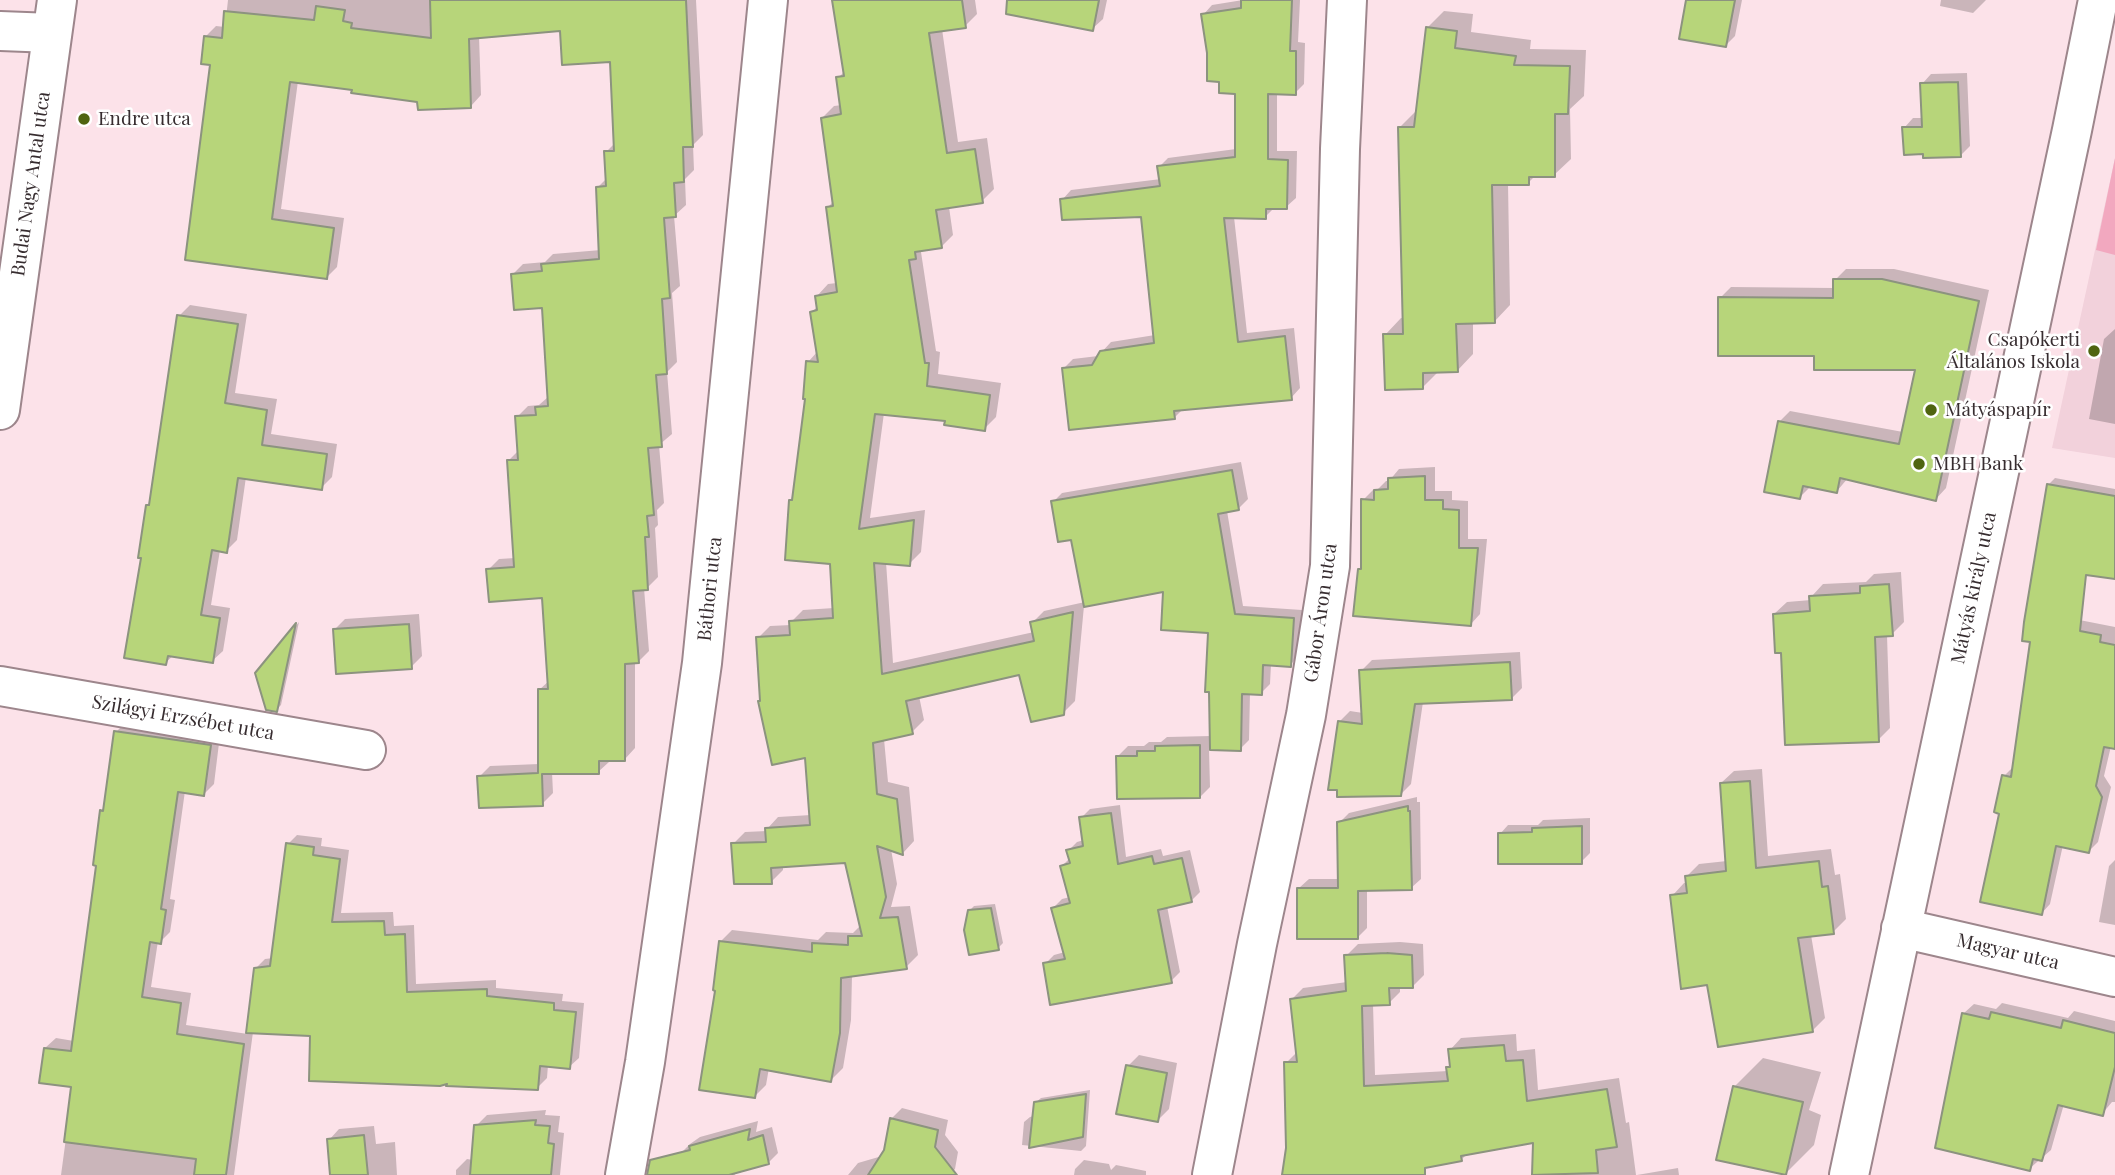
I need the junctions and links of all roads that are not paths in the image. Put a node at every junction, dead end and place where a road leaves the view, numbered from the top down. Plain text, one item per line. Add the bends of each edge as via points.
1 (768, 0) edge
2 (1347, 0) edge
3 (2098, 0) edge
4 (54, 17) edge
5 (0, 31) edge
6 (0, 410) edge
7 (0, 686) edge
8 (366, 750) dead end
9 (1901, 928) junction
10 (2115, 977) edge
11 (625, 1175) edge
12 (1212, 1175) edge
13 (1849, 1175) edge

1 - 11 street, Báthori utca via 702,663
2 - 12 street, Gábor Áron utca via 1330,566 1306,715
3 - 9 street, Mátyás király utca
4 - 5 street
4 - 6 street, Budai Nagy Antal utca
7 - 8 street, Szilágyi Erzsébet utca
9 - 10 street, Magyar utca
9 - 13 street, Mátyás király utca

